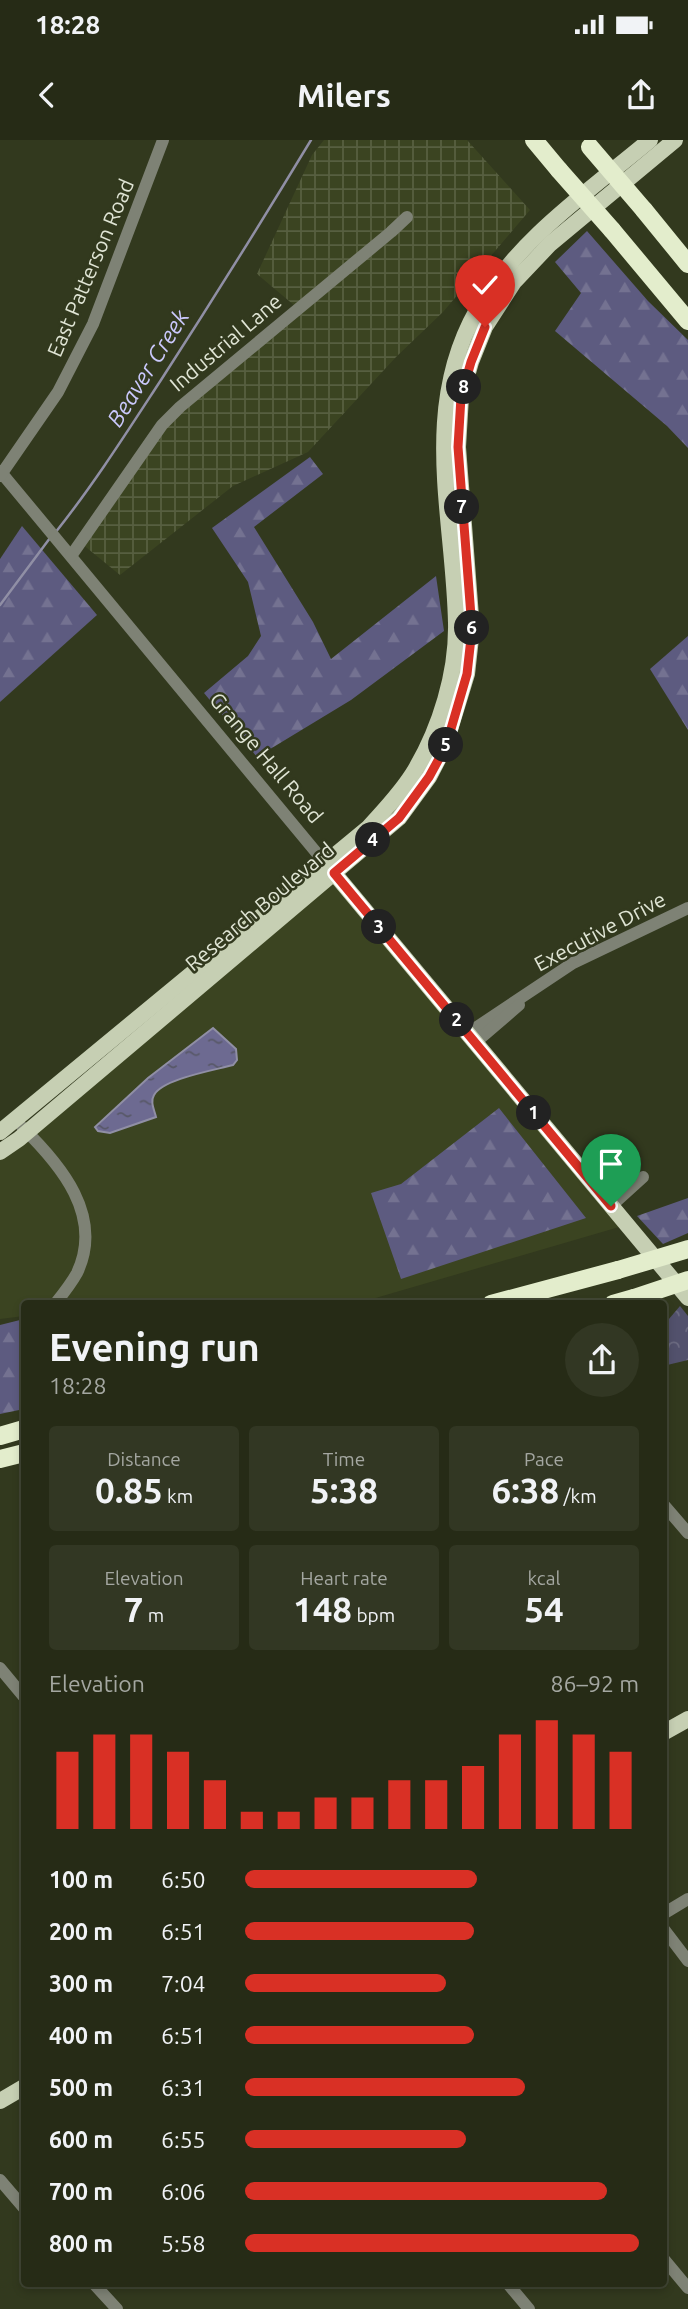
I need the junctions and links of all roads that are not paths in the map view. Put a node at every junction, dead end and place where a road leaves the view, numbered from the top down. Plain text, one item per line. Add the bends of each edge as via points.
1 (163, 140) edge
2 (534, 140) edge
3 (650, 140) edge
4 (675, 140) edge
5 (587, 144) edge
6 (407, 217) dead end
7 (688, 264) edge
8 (688, 321) edge
9 (1, 473) edge
10 (71, 556) junction
11 (330, 868) junction
12 (688, 908) edge
13 (472, 1038) junction
14 (22, 1126) junction
15 (0, 1132) edge
16 (0, 1153) edge
17 (643, 1177) dead end
18 (611, 1206) junction
19 (688, 1249) edge
20 (688, 1280) edge
21 (688, 1298) edge
22 (58, 1300) edge
23 (506, 1300) edge
24 (627, 1300) edge
25 (21, 1430) edge
26 (0, 1436) edge
27 (21, 1454) edge
28 (0, 1459) edge
29 (667, 1509) edge
30 (688, 1533) edge
31 (0, 1668) edge
32 (21, 1693) edge
33 (688, 1719) edge
34 (667, 1730) edge
35 (688, 1899) edge
36 (667, 1912) edge
37 (667, 1933) edge
38 (688, 1961) edge
39 (21, 2089) edge
40 (0, 2101) edge
41 (0, 2180) edge
42 (21, 2204) edge
43 (667, 2263) edge
44 (97, 2287) edge
45 (511, 2287) edge
46 (688, 2288) edge
47 (117, 2309) edge
48 (529, 2309) edge

1 - 9 street, East Patterson Road via 93,324 58,392
2 - 8 highway, bridge
3 - 11 main road, Research Boulevard via 538,233 500,274 476,313 451,377 443,427 456,625 447,693 415,770
4 - 11 main road, Research Boulevard via 550,244 514,282 485,327 461,397 458,447 472,629 464,685 446,746 399,818
5 - 7 highway, bridge
6 - 10 street, Industrial Lane via 162,425
9 - 10 street, Grange Hall Road
10 - 11 street, Grange Hall Road
11 - 13 main road, Grange Hall Road
11 - 14 main road, Research Boulevard
12 - 13 street, Executive Drive via 573,963
13 - 18 main road, Grange Hall Road
14 - 15 main road, Research Boulevard
14 - 16 main road, Research Boulevard
14 - 22 street via 70,1182 85,1220 82,1259
17 - 18 street
18 - 21 main road, Grange Hall Road
19 - 23 highway, bridge
20 - 24 highway, bridge
25 - 26 highway
27 - 28 highway
29 - 30 street
31 - 32 street
33 - 34 main road
35 - 36 street
37 - 38 street
39 - 40 main road
41 - 42 street
43 - 46 street
44 - 47 street
45 - 48 street

